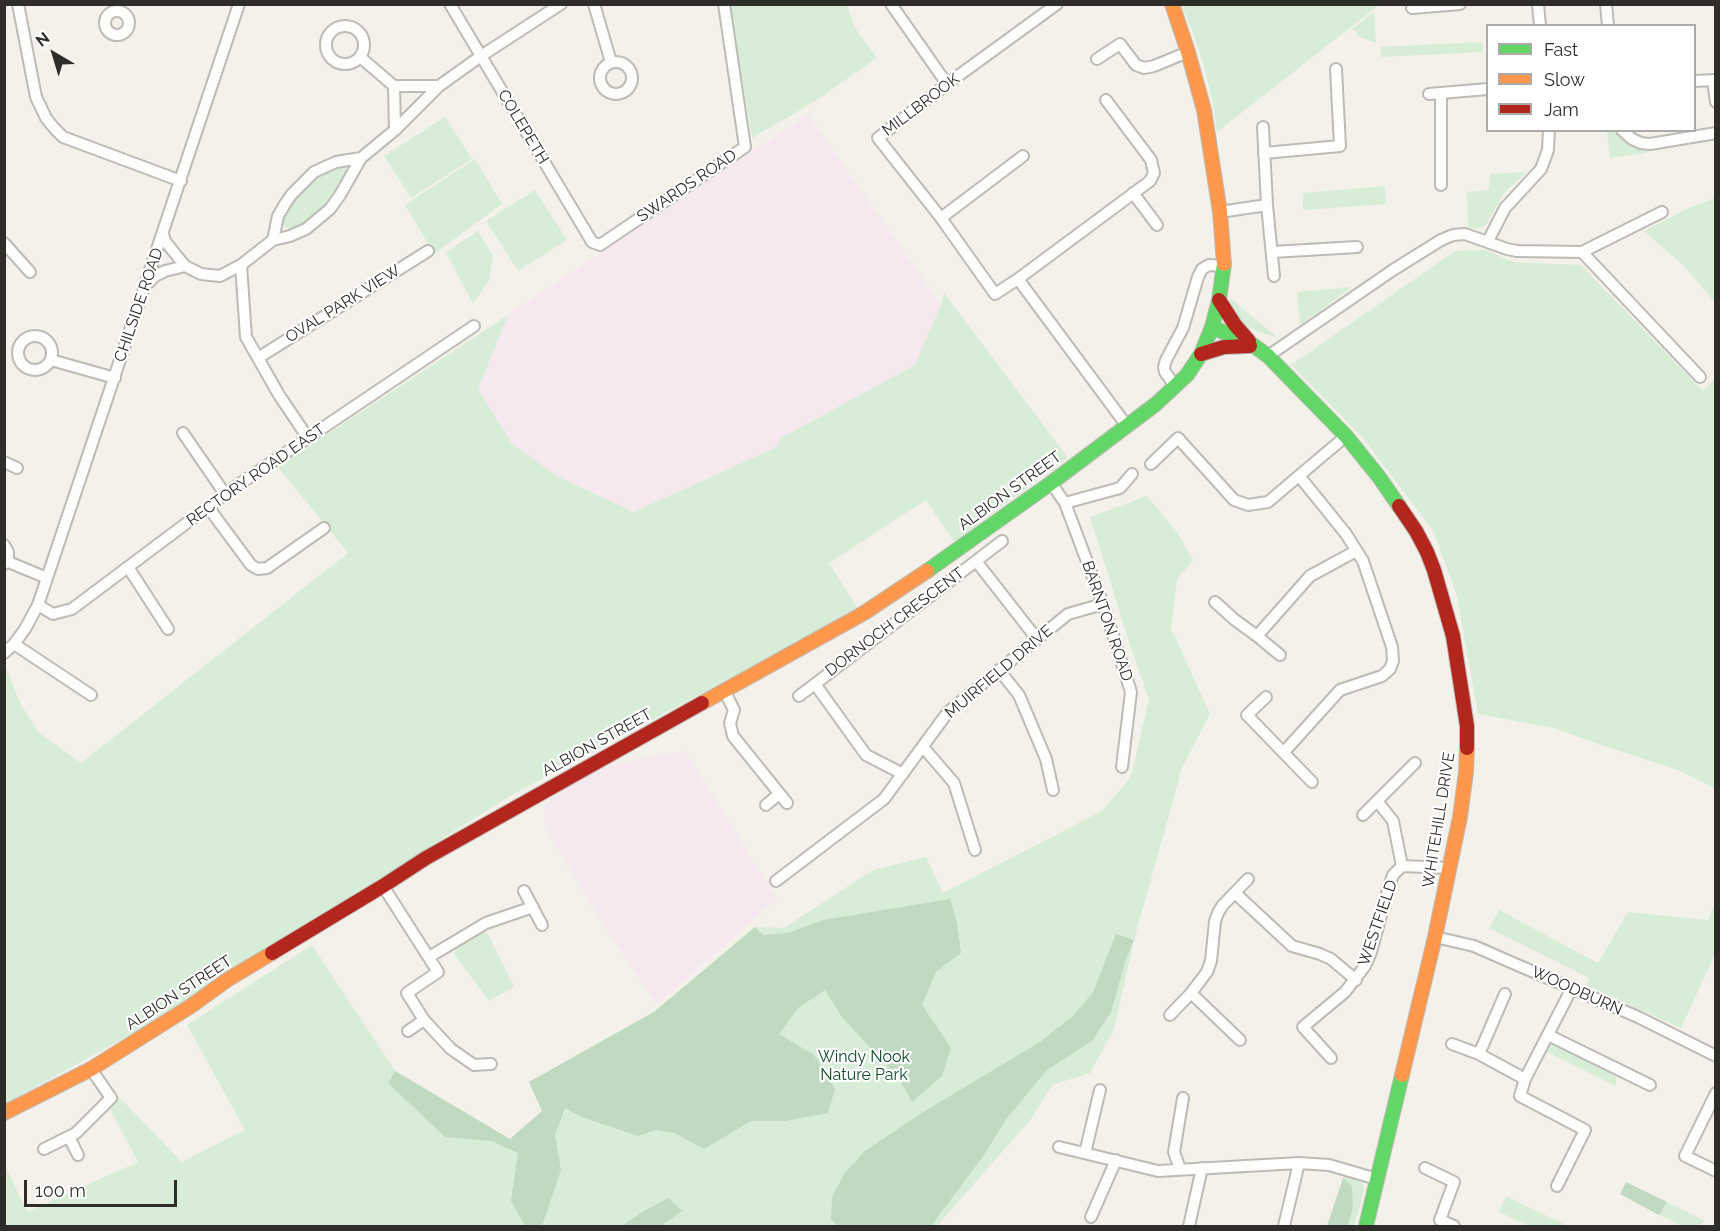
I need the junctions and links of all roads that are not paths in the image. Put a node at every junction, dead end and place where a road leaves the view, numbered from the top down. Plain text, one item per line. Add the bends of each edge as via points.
1 (18, 4) edge
2 (239, 4) edge
3 (450, 4) edge
4 (594, 4) edge
5 (724, 4) edge
6 (891, 4) edge
7 (1057, 4) edge
8 (1172, 4) edge
9 (1460, 4) edge
10 (1538, 4) edge
11 (1606, 4) edge
12 (559, 5) edge
13 (1412, 8) dead end
14 (1540, 24) edge
15 (1608, 24) edge
16 (1188, 52) junction
17 (481, 56) junction
18 (360, 57) dead end
19 (1097, 59) dead end
20 (611, 62) dead end
21 (1336, 69) dead end
22 (1714, 80) edge
23 (1696, 81) edge
24 (947, 84) junction
25 (394, 86) junction
26 (439, 86) junction
27 (1486, 89) edge
28 (1440, 93) junction
29 (1429, 94) dead end
30 (1106, 100) dead end
31 (1716, 102) edge
32 (1263, 127) dead end
33 (395, 130) junction
34 (1549, 132) edge
35 (1624, 132) edge
36 (1716, 133) edge
37 (1264, 153) junction
38 (1023, 156) dead end
39 (361, 158) junction
40 (181, 181) junction
41 (1441, 185) dead end
42 (1133, 193) junction
43 (1267, 205) junction
44 (1220, 212) junction
45 (1662, 212) dead end
46 (941, 218) junction
47 (1157, 225) dead end
48 (163, 234) junction
49 (273, 240) junction
50 (1488, 241) junction
51 (4, 243) edge
52 (600, 245) joint
53 (1357, 247) dead end
54 (428, 251) dead end
55 (1272, 252) junction
56 (1582, 252) junction
57 (241, 265) junction
58 (185, 266) junction
59 (1224, 266) junction
60 (30, 272) dead end
61 (1274, 276) dead end
62 (1018, 279) junction
63 (146, 284) junction
64 (1219, 300) junction
65 (474, 326) dead end
66 (1212, 327) junction
67 (1253, 345) junction
68 (1201, 354) junction
69 (1268, 356) junction
70 (258, 358) junction
71 (51, 360) dead end
72 (1700, 377) dead end
73 (115, 378) junction
74 (1175, 386) junction
75 (1127, 426) junction
76 (183, 433) dead end
77 (1346, 436) junction
78 (308, 438) junction
79 (4, 462) edge
80 (1151, 464) dead end
81 (16, 468) dead end
82 (1132, 474) dead end
83 (1300, 477) junction
84 (1051, 483) junction
85 (225, 494) junction
86 (1065, 503) junction
87 (208, 507) junction
88 (324, 528) dead end
89 (1002, 541) dead end
90 (4, 545) edge
91 (1356, 551) junction
92 (976, 561) junction
93 (5, 563) edge
94 (129, 567) junction
95 (47, 578) junction
96 (1215, 602) dead end
97 (1103, 604) junction
98 (38, 605) junction
99 (168, 629) dead end
100 (1257, 636) junction
101 (1037, 639) junction
102 (14, 644) junction
103 (4, 653) edge
104 (1280, 655) dead end
105 (999, 670) junction
106 (815, 684) junction
107 (724, 690) junction
108 (91, 695) dead end
109 (798, 696) dead end
110 (1266, 697) dead end
111 (923, 747) junction
112 (1284, 752) junction
113 (1415, 763) dead end
114 (1122, 767) dead end
115 (903, 774) junction
116 (1312, 782) dead end
117 (1053, 790) dead end
118 (1377, 801) junction
119 (766, 806) dead end
120 (1363, 815) dead end
121 (975, 850) dead end
122 (1402, 866) junction
123 (1450, 868) junction
124 (1248, 879) dead end
125 (776, 881) dead end
126 (383, 886) junction
127 (524, 891) dead end
128 (1235, 893) junction
129 (533, 907) junction
130 (542, 925) dead end
131 (1435, 937) junction
132 (429, 957) junction
133 (1356, 980) junction
134 (1572, 988) junction
135 (1191, 993) junction
136 (1505, 994) dead end
137 (1170, 1015) dead end
138 (424, 1020) junction
139 (408, 1032) dead end
140 (1548, 1035) junction
141 (1240, 1040) dead end
142 (1452, 1044) dead end
143 (1479, 1054) junction
144 (1716, 1056) edge
145 (1331, 1058) dead end
146 (490, 1064) dead end
147 (91, 1068) junction
148 (1525, 1079) junction
149 (1650, 1084) dead end
150 (1100, 1090) dead end
151 (1716, 1093) edge
152 (1184, 1098) dead end
153 (1169, 1110) dead end
154 (4, 1113) edge
155 (1181, 1113) junction
156 (69, 1137) junction
157 (1059, 1147) dead end
158 (44, 1149) dead end
159 (1085, 1153) junction
160 (78, 1155) dead end
161 (1116, 1160) junction
162 (1299, 1163) junction
163 (1202, 1168) junction
164 (1425, 1168) dead end
165 (1180, 1169) junction
166 (1716, 1171) edge
167 (1377, 1179) junction
168 (1557, 1186) dead end
169 (1091, 1217) dead end
170 (1189, 1227) edge
171 (1284, 1227) edge
172 (1366, 1227) edge
173 (1454, 1227) edge

1 - 40 street via 36,97 54,129 63,137
2 - 40 street, CHILSIDE ROAD
3 - 17 street, COLEPETH
4 - 20 street
5 - 52 street, SWARDS ROAD via 745,147
6 - 24 street
7 - 24 street, MILLBROOK
8 - 16 street, ALBION STREET
9 - 13 street
10 - 14 street
11 - 15 street
12 - 17 street
16 - 19 street via 1144,68 1136,65 1120,44
16 - 44 street, ALBION STREET via 1204,110
17 - 26 street
17 - 52 street, COLEPETH via 592,242
18 - 25 street
21 - 37 street via 1340,146
22 - 23 street
22 - 31 street
24 - 46 street, MILLBROOK via 878,138
25 - 26 street
25 - 33 street
26 - 33 street
27 - 28 street
28 - 29 street
28 - 41 street
30 - 42 street, MILLBROOK via 1151,160 1154,172 1150,181
32 - 37 street
33 - 39 street
34 - 50 street via 1541,169 1505,208
35 - 36 street via 1632,139 1650,144
37 - 43 street
38 - 46 street
39 - 49 street via 330,209 306,229
39 - 49 street via 336,162 314,172 285,204
40 - 48 street, CHILSIDE ROAD
42 - 47 street
42 - 62 street, MILLBROOK
43 - 44 street
43 - 55 street
44 - 59 street, ALBION STREET
45 - 56 street
46 - 62 street, MILLBROOK via 995,294
48 - 58 street
48 - 63 street, CHILSIDE ROAD
49 - 57 street
50 - 56 street via 1517,251
50 - 69 street via 1465,234 1441,240
51 - 60 street
53 - 55 street
54 - 70 street, OVAL PARK VIEW
55 - 61 street
56 - 72 street
57 - 58 street via 220,276 201,274
57 - 70 street via 246,337
58 - 63 street via 165,271
59 - 64 street, ALBION STREET
59 - 74 street via 1209,265 1198,277 1184,328 1164,367
62 - 75 street
63 - 73 street, CHILSIDE ROAD
64 - 66 street, ALBION STREET
64 - 67 street
65 - 78 street, RECTORY ROAD EAST
66 - 67 street, WHITEHILL DRIVE
66 - 68 street, ALBION STREET
67 - 68 street
67 - 69 street, WHITEHILL DRIVE
68 - 74 street, ALBION STREET
69 - 77 street, WHITEHILL DRIVE
70 - 78 street
71 - 73 street
73 - 95 street, CHILSIDE ROAD
74 - 75 street, ALBION STREET
75 - 84 street, ALBION STREET
76 - 85 street
77 - 83 street
77 - 123 street, WHITEHILL DRIVE via 1416,531 1434,570 1453,636 1467,740 1466,772
78 - 85 street, RECTORY ROAD EAST
79 - 81 street
80 - 83 street via 1178,438 1234,500 1248,505 1268,502
82 - 86 street via 1120,488
83 - 91 street
84 - 86 street, BARNTON ROAD
84 - 107 street, ALBION STREET via 873,608
85 - 87 street, RECTORY ROAD EAST
86 - 97 street, BARNTON ROAD
87 - 88 street via 251,566 258,569 267,568
87 - 94 street, RECTORY ROAD EAST
89 - 92 street, DORNOCH CRESCENT
90 - 93 street via 8,552
91 - 100 street via 1310,576
91 - 112 street via 1363,561 1392,647 1393,661 1382,676 1340,690
92 - 101 street, DORNOCH CRESCENT
92 - 106 street, DORNOCH CRESCENT
93 - 95 street
94 - 98 street, RECTORY ROAD EAST via 72,609 52,614
94 - 99 street
95 - 98 street, CHILSIDE ROAD
96 - 100 street
97 - 101 street, MUIRFIELD DRIVE via 1068,614
97 - 114 street, BARNTON ROAD via 1131,692
98 - 102 street, CHILSIDE ROAD
100 - 104 street
101 - 105 street, MUIRFIELD DRIVE
102 - 103 street, CHILSIDE ROAD
102 - 108 street
105 - 111 street, MUIRFIELD DRIVE via 948,711
105 - 117 street via 1019,695 1046,759
106 - 109 street, DORNOCH CRESCENT
106 - 115 street, DORNOCH CRESCENT via 866,755
107 - 119 street via 734,710 730,723 733,736 783,799
107 - 126 street, ALBION STREET
110 - 112 street via 1247,715
111 - 115 street, MUIRFIELD DRIVE
111 - 121 street via 954,783
112 - 116 street
113 - 118 street
115 - 125 street, MUIRFIELD DRIVE via 884,799
118 - 120 street
118 - 122 street, WESTFIELD via 1393,821
122 - 123 street, WESTFIELD
122 - 133 street, WESTFIELD via 1394,875 1371,952
123 - 131 street, WHITEHILL DRIVE
124 - 128 street
126 - 132 street
126 - 147 street, ALBION STREET
127 - 129 street
128 - 133 street, WESTFIELD via 1292,946 1331,959
128 - 135 street via 1218,913 1211,961
129 - 130 street
129 - 132 street via 486,923
131 - 134 street, WOODBURN via 1474,946
131 - 167 street, WHITEHILL DRIVE
132 - 138 street via 438,972 407,993
133 - 145 street, WESTFIELD via 1303,1027
134 - 140 street
134 - 144 street, WOODBURN
135 - 137 street
135 - 141 street
136 - 143 street
138 - 139 street
138 - 146 street via 451,1049 474,1065
140 - 148 street
140 - 149 street
142 - 143 street
143 - 148 street
147 - 154 street, ALBION STREET
147 - 156 street via 111,1098
148 - 168 street via 1520,1096 1585,1130
150 - 159 street
151 - 166 street via 1685,1156
152 - 155 street
153 - 155 street
155 - 165 street via 1174,1152
156 - 158 street
156 - 160 street
157 - 159 street
159 - 161 street
161 - 165 street via 1158,1170
161 - 169 street
162 - 163 street
162 - 167 street via 1329,1164
162 - 171 street
163 - 165 street
163 - 170 street
164 - 173 street via 1454,1182 1440,1220
167 - 172 street, WHITEHILL DRIVE

